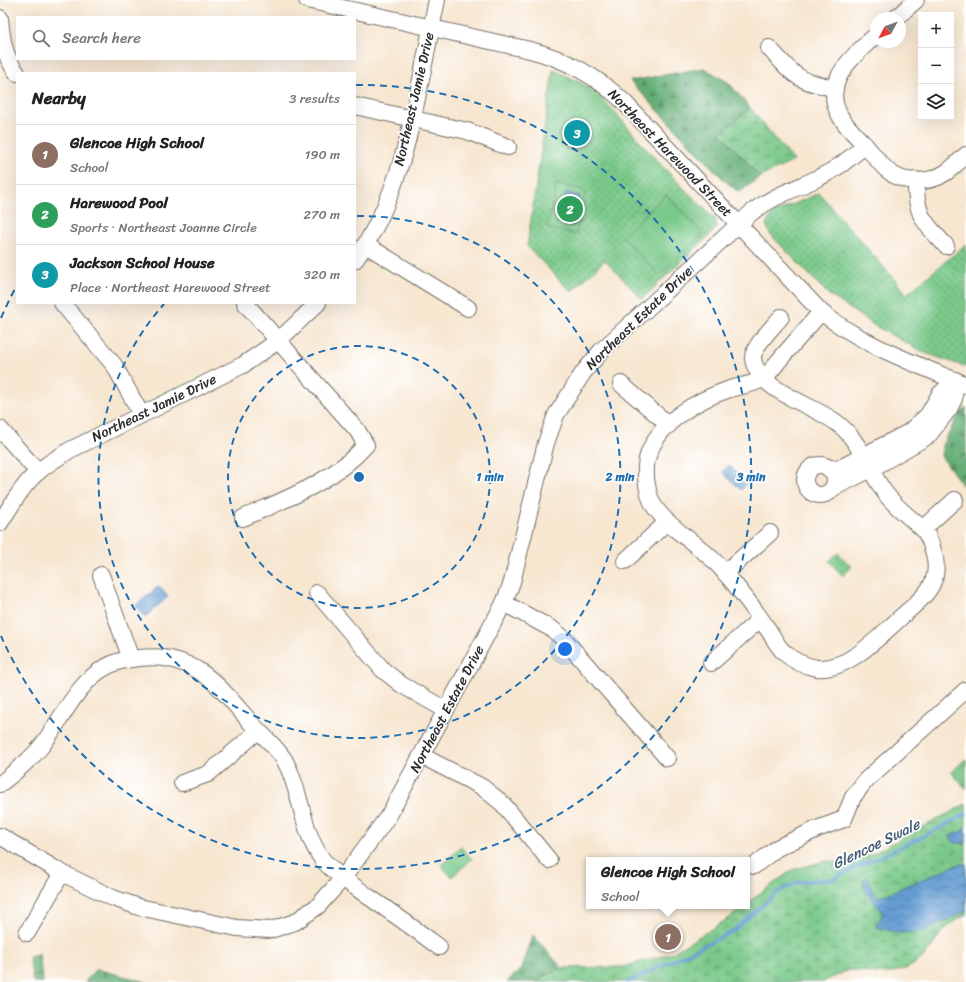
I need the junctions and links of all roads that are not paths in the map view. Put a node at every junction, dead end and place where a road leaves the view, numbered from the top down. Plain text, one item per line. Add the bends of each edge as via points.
1 (307, 0) edge
2 (437, 0) edge
3 (916, 0) edge
4 (903, 12) edge
5 (0, 18) edge
6 (431, 28) junction
7 (870, 41) edge
8 (769, 48) dead end
9 (16, 72) edge
10 (835, 88) junction
11 (356, 106) edge
12 (412, 120) junction
13 (865, 145) junction
14 (508, 147) dead end
15 (966, 155) edge
16 (916, 180) junction
17 (738, 224) junction
18 (366, 245) junction
19 (946, 246) dead end
20 (356, 259) edge
21 (63, 304) edge
22 (246, 304) edge
23 (317, 304) edge
24 (468, 308) dead end
25 (821, 312) junction
26 (781, 317) dead end
27 (278, 341) junction
28 (763, 378) junction
29 (960, 383) edge
30 (621, 384) dead end
31 (141, 414) junction
32 (668, 425) junction
33 (0, 429) edge
34 (868, 463) junction
35 (829, 469) junction
36 (38, 472) junction
37 (833, 488) junction
38 (955, 500) dead end
39 (243, 518) dead end
40 (668, 522) junction
41 (0, 523) edge
42 (923, 529) junction
43 (770, 533) dead end
44 (625, 561) dead end
45 (725, 573) junction
46 (101, 575) dead end
47 (316, 593) dead end
48 (504, 603) junction
49 (760, 619) junction
50 (131, 659) junction
51 (711, 663) dead end
52 (966, 691) edge
53 (446, 710) junction
54 (258, 731) junction
55 (422, 756) junction
56 (667, 758) dead end
57 (182, 782) dead end
58 (0, 784) edge
59 (0, 836) edge
60 (549, 860) dead end
61 (754, 866) dead end
62 (62, 872) junction
63 (343, 878) junction
64 (27, 934) dead end
65 (439, 947) dead end

1 - 6 street, Northeast Harewood Street
2 - 6 street, Northeast Jamie Drive
3 - 4 street
5 - 9 street via 5,53
6 - 12 street, Northeast Jamie Drive
6 - 17 street, Northeast Harewood Street via 543,53 587,73 623,101
7 - 10 street via 848,61
8 - 10 street via 798,78
10 - 13 street via 836,101 844,122
11 - 12 street
12 - 14 street via 468,132
12 - 18 street, Northeast Jamie Drive via 392,190
13 - 16 street via 891,173 903,179
13 - 17 street, Northeast Estate Drive via 838,167 770,199
15 - 16 street via 942,175 929,180
16 - 19 street via 918,209 923,220
17 - 25 street, Northeast Harewood Street
17 - 48 street, Northeast Estate Drive via 601,352 568,394 546,443 512,582
18 - 20 street, Northeast Jamie Drive
18 - 24 street
21 - 31 street via 114,365
22 - 27 street
23 - 27 street, Northeast Jamie Drive
25 - 28 street
25 - 29 street, Northeast Harewood Street via 867,343
26 - 28 street via 754,353 753,359
27 - 31 street, Northeast Jamie Drive via 243,365
27 - 39 street via 357,430 366,445 330,477
28 - 32 street via 696,403
28 - 34 street via 774,388 820,411 839,425 855,442
29 - 34 street via 940,394 920,424
30 - 32 street
31 - 36 street, Northeast Jamie Drive via 70,450
32 - 40 street via 647,459 646,475 649,495 655,508
33 - 36 street
34 - 35 street
34 - 37 street
34 - 42 street via 886,495
35 - 37 street via 835,476
35 - 37 street via 822,465 810,468 805,485 818,496 830,492
36 - 41 street, Northeast Jamie Drive via 15,499
38 - 42 street
40 - 44 street
40 - 45 street
42 - 49 street via 935,555 937,572 934,581 928,592 857,655 834,666 818,668 794,661 782,651
43 - 45 street
45 - 49 street
46 - 50 street
47 - 53 street via 383,670 402,685
48 - 53 street, Northeast Estate Drive
48 - 56 street via 552,629 564,639
49 - 51 street
50 - 54 street via 162,657 189,664 217,684
50 - 58 street via 105,667 93,675 76,694 24,766
52 - 61 street via 866,780 853,797 844,818 778,848
53 - 55 street, Northeast Estate Drive
54 - 57 street via 208,774
54 - 63 street via 284,760 298,791 308,834 322,859
55 - 60 street via 488,791 503,804
55 - 63 street, Northeast Estate Drive via 389,815
59 - 62 street, Northeast Estate Drive
62 - 63 street, Northeast Estate Drive via 113,898 140,907 237,928 271,930 295,922 318,906
62 - 64 street
63 - 65 street

